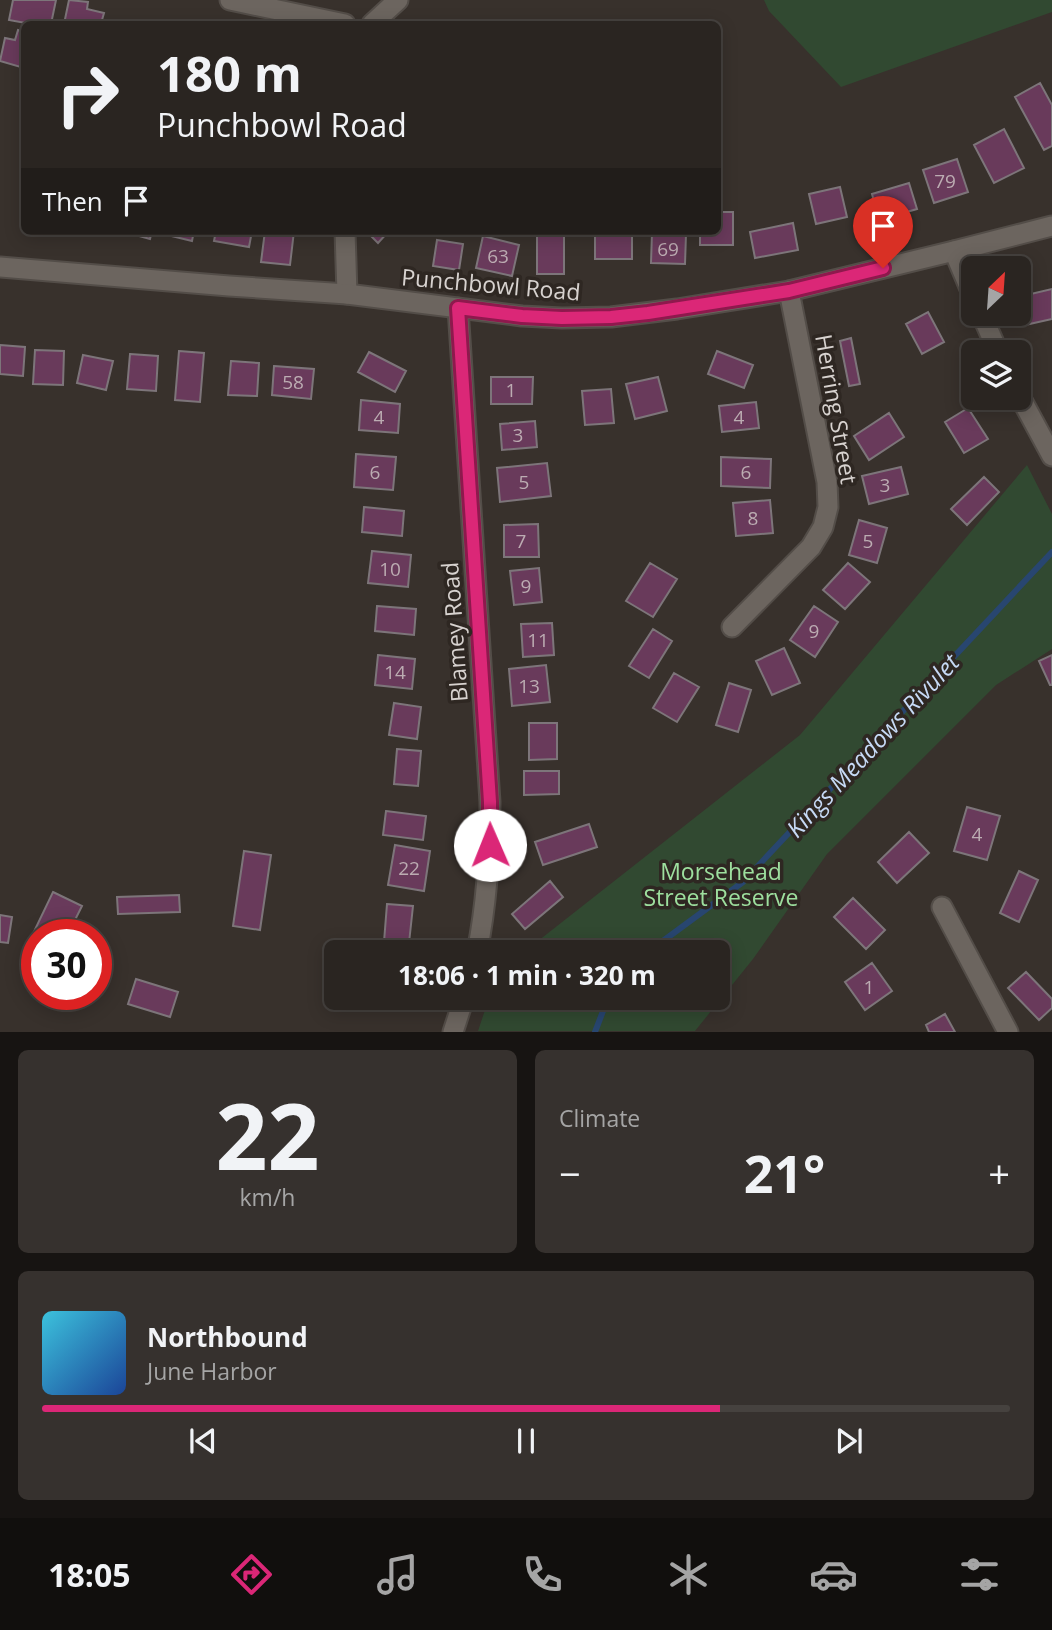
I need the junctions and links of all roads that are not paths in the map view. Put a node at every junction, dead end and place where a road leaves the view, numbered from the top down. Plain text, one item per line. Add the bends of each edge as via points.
1 (230, 0) edge
2 (398, 0) edge
3 (331, 21) edge
4 (375, 21) edge
5 (1052, 226) edge
6 (345, 235) edge
7 (954, 251) junction
8 (0, 267) edge
9 (961, 268) edge
10 (789, 291) junction
11 (347, 294) junction
12 (458, 308) junction
13 (1027, 410) edge
14 (1052, 456) edge
15 (732, 627) dead end
16 (942, 907) dead end
17 (479, 940) edge
18 (460, 1010) edge
19 (453, 1031) edge
20 (1009, 1031) edge

1 - 3 street
2 - 4 street
5 - 7 street, Punchbowl Road
6 - 11 street
7 - 9 street
7 - 10 street, Punchbowl Road
8 - 11 street, Punchbowl Road
10 - 12 street, Punchbowl Road via 611,317 522,316
10 - 15 street, Herring Street via 828,507 811,547
11 - 12 street, Punchbowl Road
12 - 17 street, Blamey Road via 490,802
13 - 14 street
16 - 20 street
18 - 19 street

